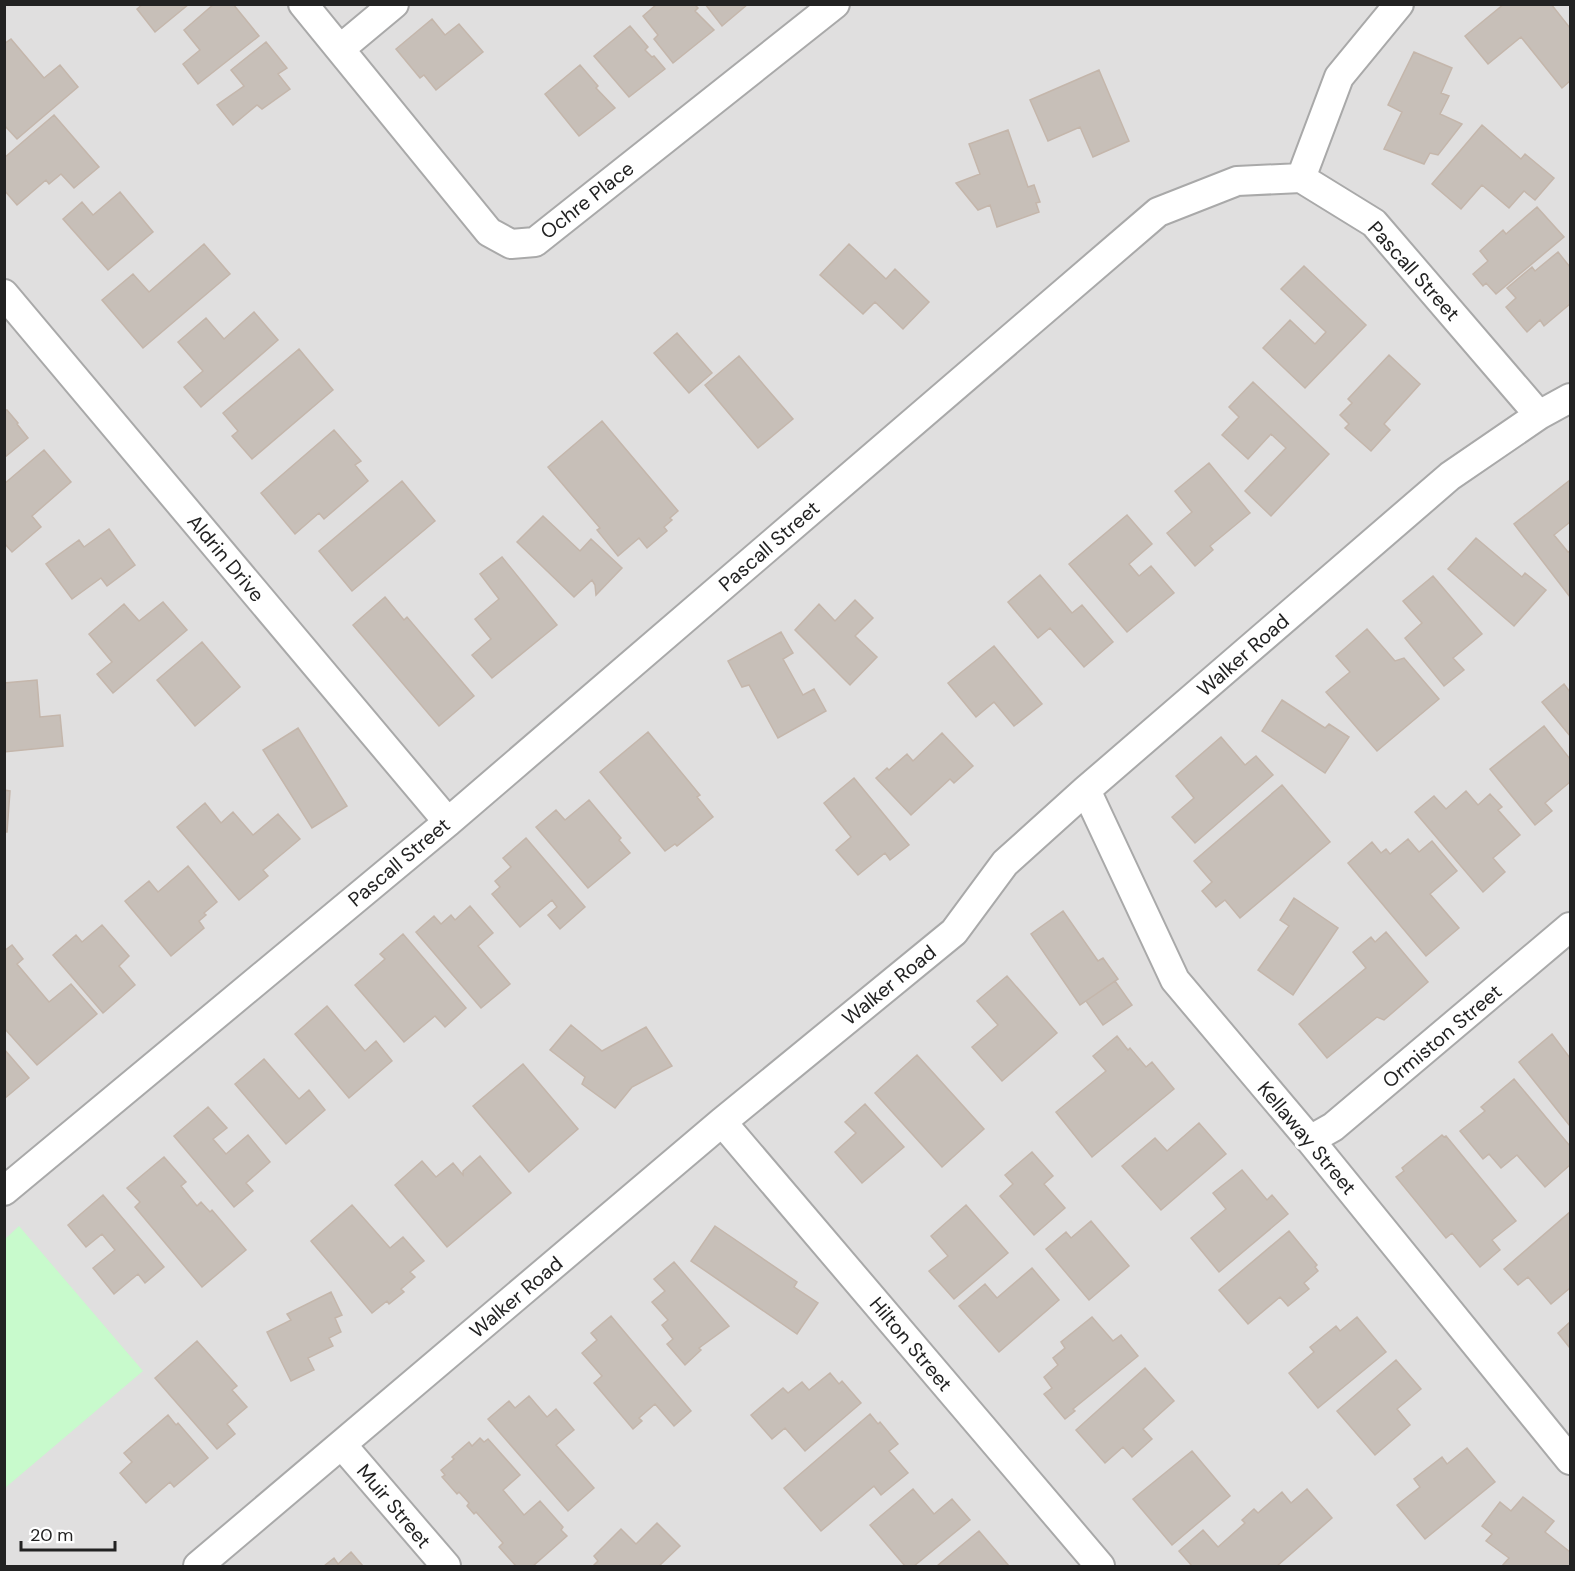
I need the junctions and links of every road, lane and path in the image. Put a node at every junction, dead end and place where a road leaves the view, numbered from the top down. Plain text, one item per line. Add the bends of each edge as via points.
1 (303, 4) edge
2 (394, 4) edge
3 (835, 4) edge
4 (1399, 4) edge
5 (340, 49) junction
6 (1301, 178) junction
7 (4, 294) edge
8 (1570, 398) edge
9 (1539, 415) junction
10 (1086, 790) junction
11 (448, 822) junction
12 (1570, 927) edge
13 (722, 1122) junction
14 (1310, 1140) junction
15 (4, 1191) edge
16 (342, 1445) junction
17 (1570, 1460) edge
18 (198, 1566) edge
19 (446, 1566) edge
20 (1100, 1566) edge

1 - 5 street, Ochre Place
2 - 5 street
3 - 5 street, Ochre Place via 535,242 511,244 489,232
4 - 6 street via 1339,77
6 - 9 street, Pascall Street via 1374,223
6 - 11 street, Pascall Street via 1237,181 1158,212
7 - 11 street, Aldrin Drive
8 - 9 street, Walker Road
9 - 10 street, Walker Road via 1450,476
10 - 13 street, Walker Road via 1005,863 954,932
10 - 14 street, Kellaway Street via 1175,980
11 - 15 street, Pascall Street
12 - 14 street, Ormiston Street via 1333,1127
13 - 16 street, Walker Road
13 - 20 street, Hilton Street
14 - 17 street, Kellaway Street
16 - 18 street, Walker Road
16 - 19 street, Muir Street

